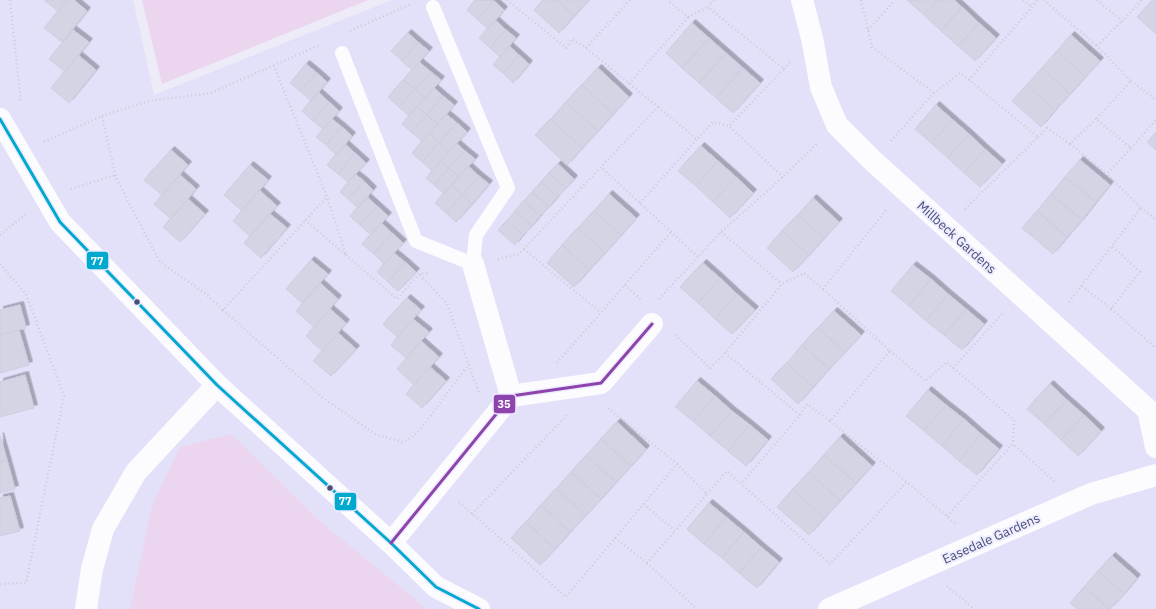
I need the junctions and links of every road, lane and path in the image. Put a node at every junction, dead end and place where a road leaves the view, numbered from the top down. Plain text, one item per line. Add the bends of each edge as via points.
1 (10, 0) edge
2 (507, 0) edge
3 (630, 0) edge
4 (667, 0) edge
5 (714, 0) edge
6 (802, 0) edge
7 (861, 0) edge
8 (895, 0) edge
9 (1023, 0) edge
10 (1038, 0) edge
11 (1044, 0) edge
12 (1098, 0) edge
13 (1142, 0) edge
14 (413, 3) dead end
15 (432, 7) dead end
16 (708, 7) junction
17 (1032, 7) junction
18 (688, 17) junction
19 (1122, 21) junction
20 (868, 31) junction
21 (337, 37) junction
22 (1097, 46) junction
23 (586, 48) junction
24 (342, 53) joint
25 (274, 66) junction
26 (969, 80) junction
27 (1132, 81) junction
28 (629, 84) junction
29 (934, 93) junction
30 (1156, 100) edge
31 (658, 107) junction
32 (22, 110) dead end
33 (102, 116) junction
34 (0, 119) edge
35 (1096, 119) junction
36 (1156, 120) edge
37 (837, 125) junction
38 (729, 126) junction
39 (1038, 137) junction
40 (697, 139) junction
41 (1070, 144) junction
42 (1131, 148) junction
43 (20, 153) junction
44 (873, 161) junction
45 (601, 167) junction
46 (1107, 174) junction
47 (115, 175) junction
48 (783, 177) junction
49 (903, 188) junction
50 (46, 197) junction
51 (327, 197) junction
52 (640, 203) junction
53 (1142, 208) junction
54 (305, 220) junction
55 (1156, 220) edge
56 (947, 228) junction
57 (671, 232) junction
58 (722, 232) junction
59 (0, 235) edge
60 (1112, 246) junction
61 (524, 249) junction
62 (346, 255) junction
63 (698, 257) junction
64 (0, 264) edge
65 (473, 264) junction
66 (419, 274) junction
67 (782, 284) junction
68 (625, 285) junction
69 (1082, 286) junction
70 (823, 289) junction
71 (1020, 294) junction
72 (1111, 309) junction
73 (223, 310) junction
74 (600, 313) junction
75 (654, 317) junction
76 (1053, 324) junction
77 (1156, 348) edge
78 (890, 351) junction
79 (725, 353) junction
80 (469, 364) junction
81 (953, 368) junction
82 (601, 383) junction
83 (217, 385) junction
84 (521, 394) junction
85 (601, 409) dead end
86 (608, 410) junction
87 (568, 414) dead end
88 (800, 415) junction
89 (830, 421) junction
90 (490, 422) junction
91 (1013, 444) junction
92 (1156, 447) edge
93 (677, 464) junction
94 (1156, 476) edge
95 (907, 482) junction
96 (741, 484) junction
97 (439, 485) junction
98 (707, 494) junction
99 (1075, 501) junction
100 (644, 504) junction
101 (472, 514) junction
102 (947, 516) junction
103 (675, 531) junction
104 (615, 538) junction
105 (392, 543) junction
106 (979, 543) junction
107 (647, 563) junction
108 (924, 567) junction
109 (0, 584) edge
110 (86, 609) edge
111 (479, 609) edge
112 (697, 609) edge
113 (829, 609) edge
114 (974, 609) edge

1 - 32 path
2 - 23 path via 566,48 572,40
3 - 23 path
4 - 18 path
5 - 16 path
6 - 37 street, Millbeck Gardens via 821,88
7 - 20 path
8 - 20 path
9 - 17 path
10 - 17 path
11 - 22 path
12 - 19 path
13 - 19 path
14 - 21 path
15 - 65 lane via 508,188 476,235
16 - 18 path
16 - 38 path via 784,69
17 - 26 path
18 - 28 path
19 - 22 path
20 - 29 path via 872,47
21 - 24 path
21 - 25 path
22 - 27 path
23 - 28 path
24 - 65 lane via 416,241
25 - 33 path via 211,93 149,101
25 - 51 path
26 - 29 path via 960,73
26 - 39 path
27 - 30 path
27 - 35 path
28 - 31 path
29 - 44 path
31 - 40 path
31 - 45 path
33 - 43 path
33 - 47 path
34 - 43 street
35 - 41 path
35 - 42 path
36 - 42 path
37 - 44 street, Millbeck Gardens
37 - 48 path
38 - 40 path via 714,122
38 - 48 path
39 - 41 path via 1047,128
39 - 56 path
40 - 52 path
41 - 46 path
42 - 46 path
43 - 50 street
44 - 49 street, Millbeck Gardens
45 - 52 path
45 - 61 path
46 - 53 path
47 - 50 path
47 - 73 path via 160,262 206,294
48 - 58 path
49 - 56 street, Millbeck Gardens
49 - 70 path
50 - 59 path
50 - 83 street via 60,222
51 - 54 path
51 - 62 path
52 - 57 path
53 - 55 path
53 - 60 path
54 - 62 path
54 - 73 path
56 - 71 street, Millbeck Gardens
57 - 63 path
57 - 68 path
58 - 63 path
58 - 67 path
60 - 69 path
60 - 72 path via 1140,272
61 - 65 path via 519,254
61 - 74 path
62 - 66 path via 398,299
63 - 75 path
64 - 109 path via 26,294 64,396 26,583
65 - 66 path
65 - 84 street
66 - 80 path via 447,304
67 - 70 path via 804,273
67 - 79 path
68 - 74 path
68 - 75 path
69 - 72 path
69 - 76 path
70 - 78 path
71 - 76 street, Millbeck Gardens
71 - 81 path
72 - 77 path
73 - 80 path via 322,397 375,434 402,442 411,438 423,426
74 - 84 path
75 - 79 path via 710,368
75 - 82 street
76 - 92 street, Millbeck Gardens via 1148,410
78 - 81 path via 926,381 946,362
78 - 89 path
79 - 88 path
80 - 90 path
81 - 91 path via 1014,420
82 - 84 street
82 - 86 path
83 - 105 street
83 - 110 street via 136,472 103,529 92,569
84 - 90 street
85 - 86 path
86 - 93 path
87 - 101 path
88 - 89 path via 807,404
88 - 96 path
89 - 95 path
90 - 97 street
91 - 99 path
91 - 102 path
93 - 98 path
93 - 100 path
94 - 99 street, Easedale Gardens
95 - 96 path via 830,564
95 - 102 path
96 - 98 path via 727,471
97 - 101 path
97 - 105 street
98 - 103 path
99 - 106 street, Easedale Gardens
100 - 103 path
100 - 104 path
101 - 104 path via 566,597
102 - 106 path
103 - 107 path
104 - 107 path
105 - 111 street via 436,587
106 - 108 street, Easedale Gardens
107 - 112 path
108 - 113 street, Easedale Gardens
108 - 114 path

